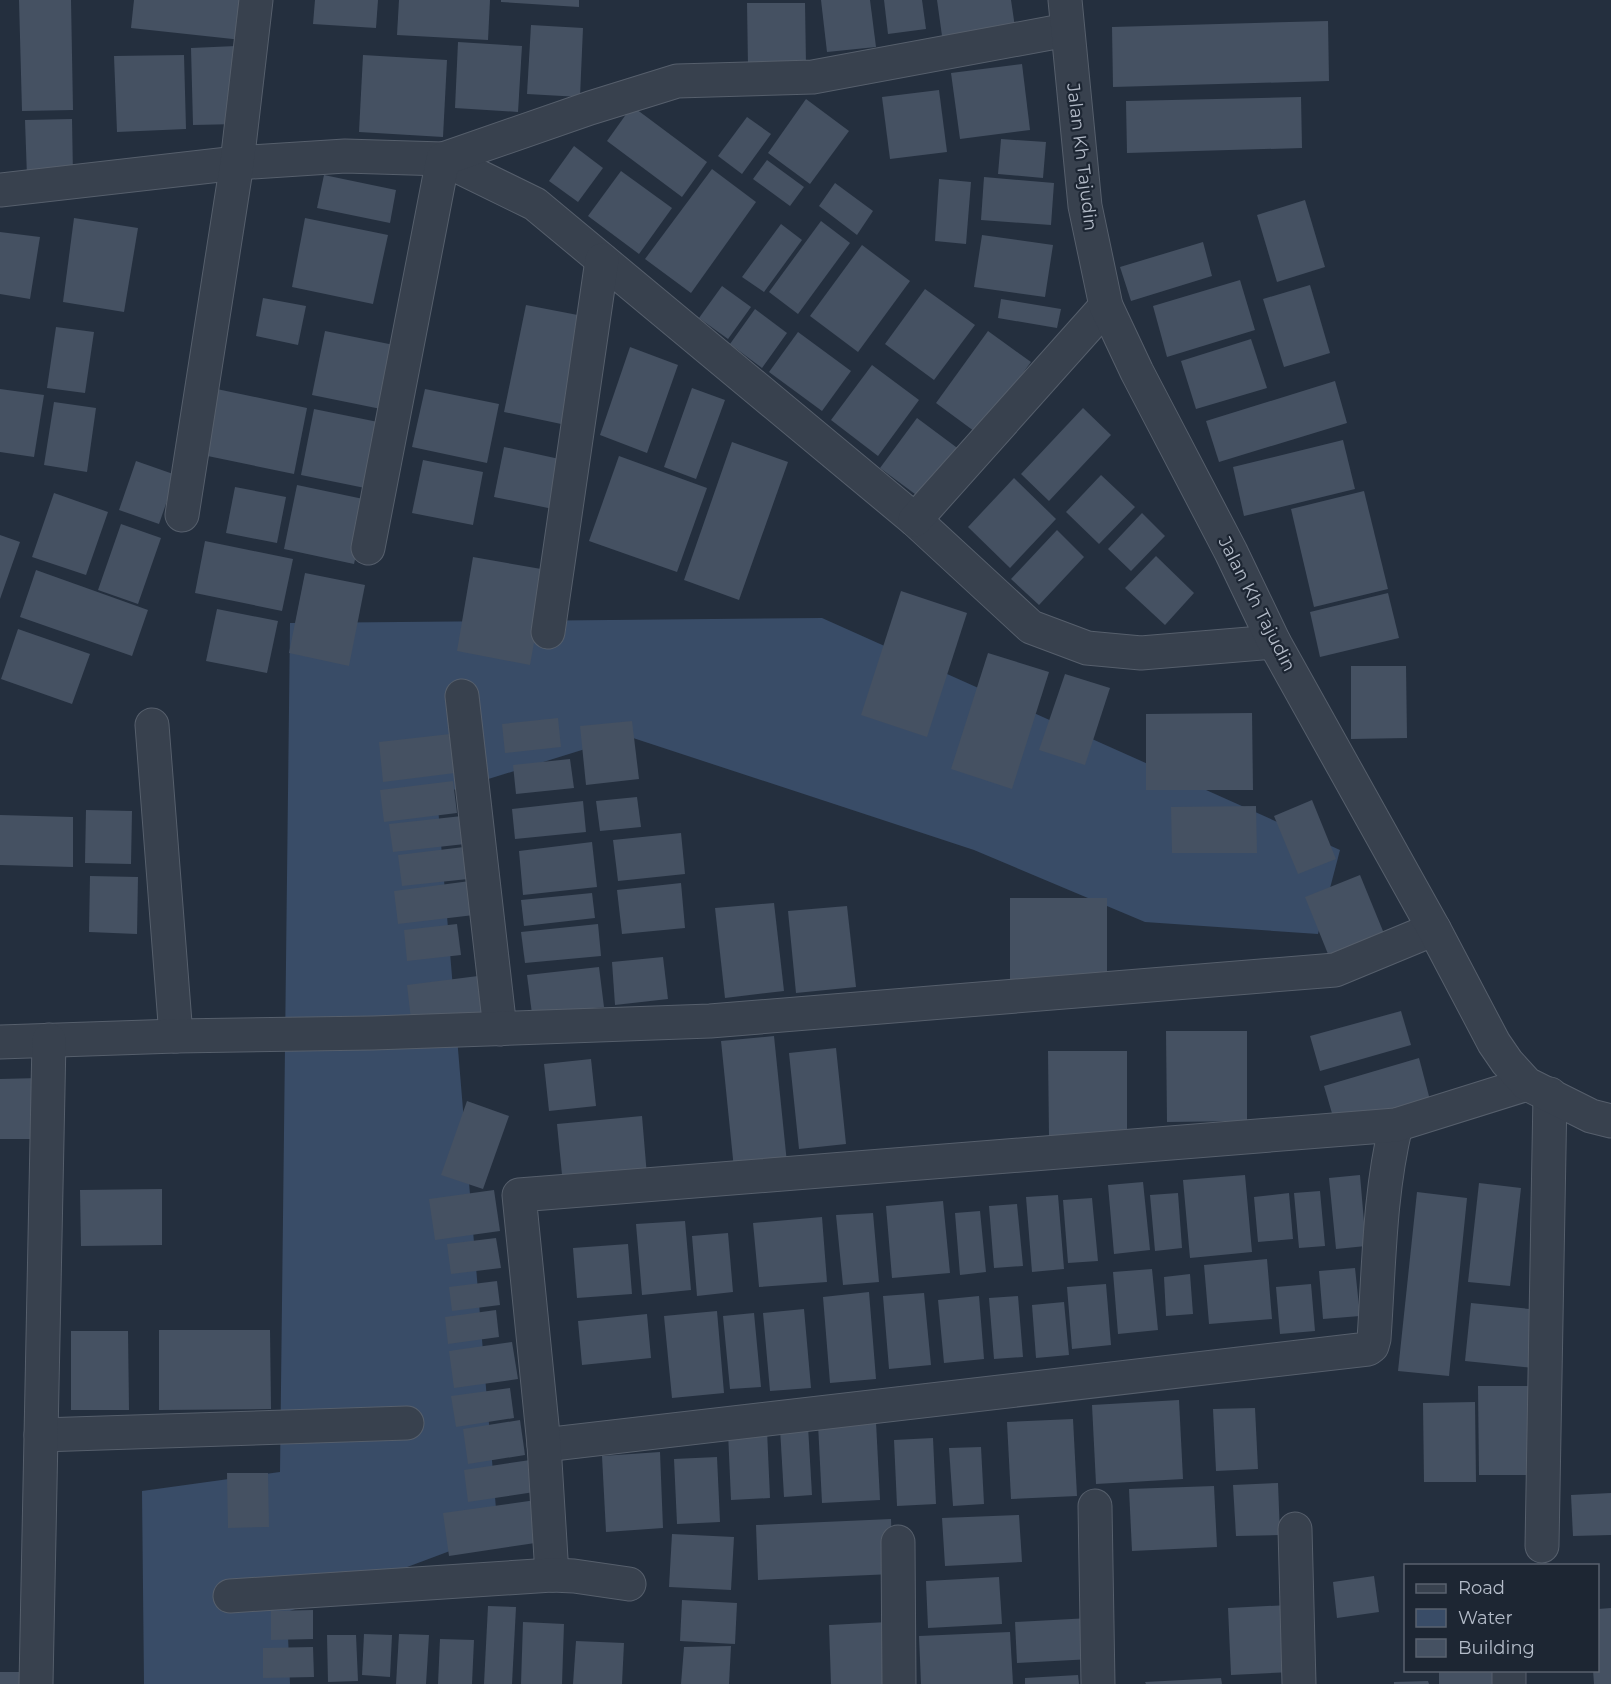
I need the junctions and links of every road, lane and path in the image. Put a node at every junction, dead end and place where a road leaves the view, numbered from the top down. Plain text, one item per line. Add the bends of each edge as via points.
1 (256, 0) edge
2 (1066, 15) edge
3 (443, 159) junction
4 (237, 163) junction
5 (0, 190) edge
6 (602, 260) junction
7 (1106, 306) junction
8 (182, 515) dead end
9 (915, 520) junction
10 (368, 548) dead end
11 (548, 632) dead end
12 (1274, 642) junction
13 (462, 696) dead end
14 (152, 726) dead end
15 (1434, 929) junction
16 (500, 1029) junction
17 (176, 1036) junction
18 (49, 1040) junction
19 (0, 1042) edge
20 (1539, 1089) junction
21 (1611, 1121) edge
22 (1396, 1125) junction
23 (407, 1423) dead end
24 (41, 1435) junction
25 (544, 1445) junction
26 (1095, 1506) dead end
27 (1295, 1529) dead end
28 (898, 1542) dead end
29 (1542, 1545) dead end
30 (552, 1575) junction
31 (629, 1584) dead end
32 (230, 1596) dead end
33 (36, 1684) edge
34 (899, 1684) edge
35 (1098, 1684) edge
36 (1299, 1684) edge

1 - 4 street
2 - 3 street via 813,77 677,81
2 - 7 street, Jalan Kh Tajudin via 1085,206
3 - 4 street via 345,156
3 - 6 street via 534,204
3 - 10 street
4 - 5 street
4 - 8 street
6 - 9 street
6 - 11 street
7 - 9 street
7 - 12 street, Jalan Kh Tajudin
9 - 12 street via 1031,627 1087,648 1141,653
12 - 15 street, Jalan Kh Tajudin
13 - 16 street
14 - 17 street
15 - 16 street via 1335,970 710,1021
15 - 20 street, Jalan Kh Tajudin via 1507,1062
16 - 17 street
17 - 18 street
18 - 19 street
18 - 24 street
20 - 21 street, Jalan Kh Tajudin via 1591,1116
20 - 22 street
20 - 29 street
22 - 25 street via 1383,1196 1374,1339 1368,1349
22 - 25 street via 519,1195
23 - 24 street
24 - 33 street
25 - 30 street
26 - 35 street
27 - 36 street
28 - 34 street
30 - 31 street
30 - 32 street

